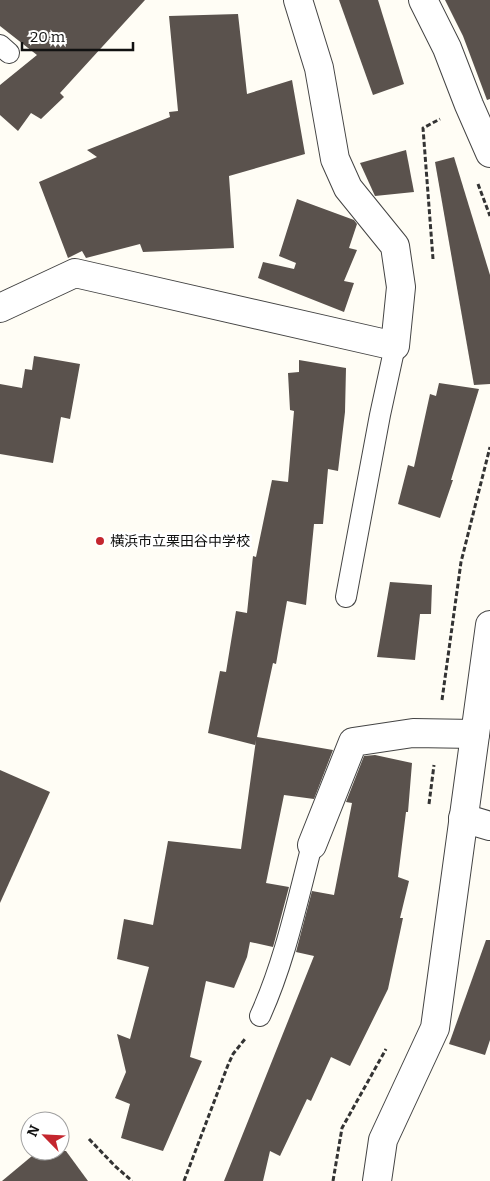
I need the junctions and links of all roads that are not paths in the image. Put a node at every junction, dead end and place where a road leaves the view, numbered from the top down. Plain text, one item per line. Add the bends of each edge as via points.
1 (298, 0) edge
2 (423, 0) edge
3 (490, 153) edge
4 (0, 308) edge
5 (395, 346) junction
6 (346, 597) dead end
7 (490, 625) edge
8 (475, 734) junction
9 (463, 818) junction
10 (490, 826) edge
11 (312, 845) joint
12 (260, 1016) road end
13 (377, 1181) edge

1 - 5 street via 319,68 335,159 348,188 395,246 401,287
2 - 3 street via 447,48
4 - 5 street via 75,273
5 - 6 lane
7 - 8 street
8 - 9 street
8 - 11 street via 413,733 353,742
9 - 10 street
9 - 13 street via 435,1028 383,1140
11 - 12 lane via 284,954

